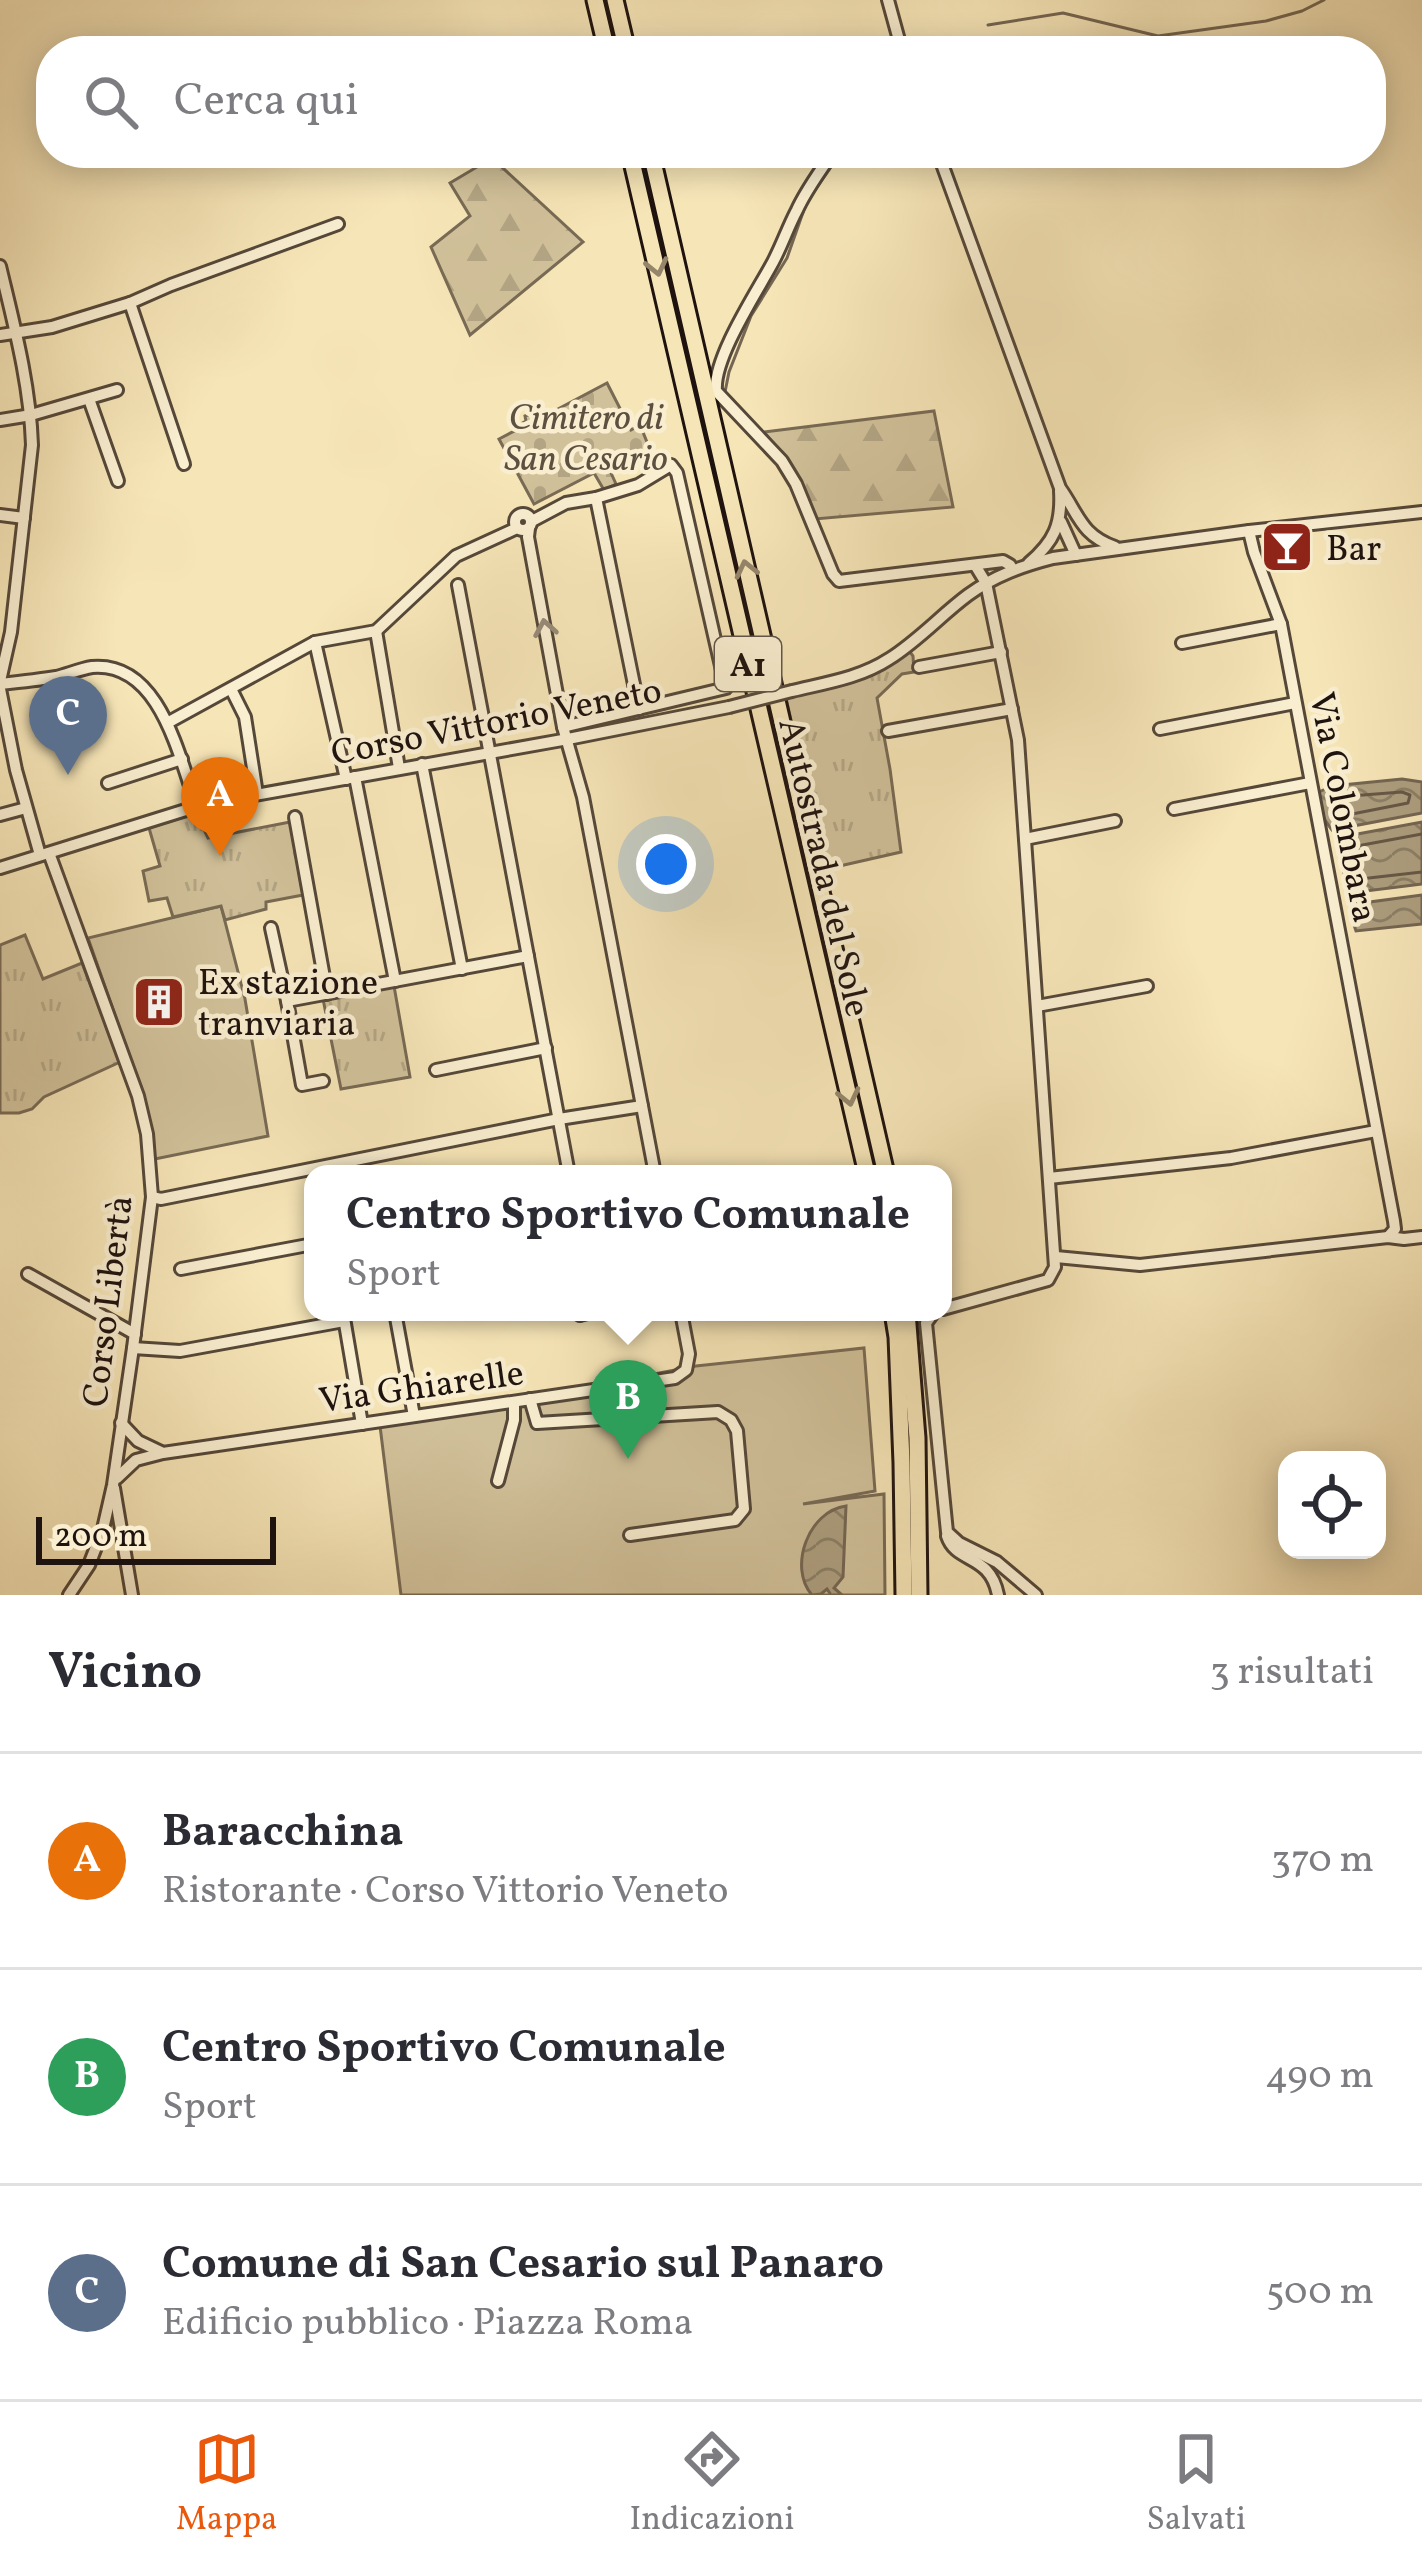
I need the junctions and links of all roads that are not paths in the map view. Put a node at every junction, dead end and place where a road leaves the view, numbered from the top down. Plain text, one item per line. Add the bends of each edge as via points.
1 (595, 0) edge
2 (615, 0) edge
3 (888, 0) edge
4 (603, 36) edge
5 (623, 36) edge
6 (898, 36) edge
7 (633, 168) edge
8 (653, 168) edge
9 (822, 168) edge
10 (943, 168) edge
11 (338, 224) dead end
12 (0, 266) edge
13 (130, 303) junction
14 (16, 333) junction
15 (0, 335) edge
16 (117, 390) dead end
17 (89, 399) junction
18 (31, 415) junction
19 (0, 419) edge
20 (184, 464) dead end
21 (118, 482) dead end
22 (1060, 488) junction
23 (596, 499) junction
24 (1422, 512) edge
25 (0, 515) edge
26 (24, 518) junction
27 (1060, 519) junction
28 (1081, 523) junction
29 (526, 526) junction
30 (1249, 531) junction
31 (1118, 549) junction
32 (1076, 555) junction
33 (976, 565) junction
34 (1028, 565) junction
35 (1013, 570) junction
36 (986, 583) junction
37 (458, 585) dead end
38 (1281, 624) junction
39 (376, 632) junction
40 (315, 642) junction
41 (1182, 643) dead end
42 (1001, 652) junction
43 (920, 667) dead end
44 (0, 685) edge
45 (231, 689) dead end
46 (1295, 703) junction
47 (639, 709) junction
48 (1012, 709) junction
49 (169, 722) junction
50 (1160, 729) dead end
51 (888, 731) dead end
52 (566, 733) junction
53 (589, 735) junction
54 (5, 742) edge
55 (545, 743) junction
56 (489, 752) junction
57 (182, 759) junction
58 (422, 764) junction
59 (575, 766) junction
60 (399, 768) junction
61 (350, 778) junction
62 (108, 783) dead end
63 (1310, 783) junction
64 (257, 794) junction
65 (197, 806) junction
66 (26, 808) junction
67 (1174, 809) dead end
68 (0, 815) edge
69 (295, 817) dead end
70 (1115, 821) dead end
71 (1025, 838) junction
72 (44, 854) junction
73 (0, 868) edge
74 (272, 928) dead end
75 (528, 956) junction
76 (462, 969) junction
77 (395, 980) junction
78 (1147, 986) dead end
79 (327, 994) junction
80 (287, 1001) junction
81 (1037, 1006) junction
82 (545, 1048) junction
83 (436, 1070) dead end
84 (323, 1082) dead end
85 (642, 1106) junction
86 (559, 1119) junction
87 (1376, 1131) junction
88 (346, 1165) edge
89 (567, 1165) edge
90 (653, 1165) edge
91 (865, 1165) edge
92 (884, 1165) edge
93 (304, 1173) edge
94 (1049, 1178) junction
95 (152, 1197) junction
96 (1388, 1237) junction
97 (1422, 1237) edge
98 (304, 1246) edge
99 (1056, 1262) junction
100 (182, 1269) dead end
101 (28, 1274) dead end
102 (952, 1307) edge
103 (325, 1321) edge
104 (345, 1321) edge
105 (397, 1321) edge
106 (683, 1321) edge
107 (894, 1321) edge
108 (909, 1321) edge
109 (928, 1321) edge
110 (134, 1341) junction
111 (530, 1399) junction
112 (514, 1402) junction
113 (414, 1416) junction
114 (121, 1423) junction
115 (362, 1424) junction
116 (138, 1441) junction
117 (118, 1449) junction
118 (163, 1453) junction
119 (136, 1460) junction
120 (498, 1480) dead end
121 (113, 1484) junction
122 (947, 1532) junction
123 (630, 1535) dead end
124 (69, 1595) edge
125 (132, 1595) edge
126 (904, 1595) edge
127 (920, 1595) edge
128 (998, 1595) edge
129 (1036, 1595) edge

1 - 4 highway
2 - 5 highway
3 - 6 street
7 -> 91 highway, Autostrada del Sole / A1
92 -> 8 highway, Autostrada del Sole / A1
9 - 33 street via 715,382 782,461 839,581
10 - 22 street
11 - 13 street
12 - 14 street, Corso Libertà
13 - 14 street
13 - 20 street
14 - 15 street
14 - 18 street, Corso Libertà
16 - 17 street
17 - 18 street
17 - 21 street
18 - 19 street
18 - 26 street, Corso Libertà
22 - 27 street
22 - 28 street
23 - 29 street via 566,503
23 - 47 street
23 - 47 street via 671,465 677,473 726,688
24 - 30 street, Corso Vittorio Veneto
25 - 26 street
26 - 44 street, Corso Libertà
27 - 32 street
27 - 34 street
28 - 31 street
28 - 32 street
29 - 39 street via 456,556
52 -> 29 street
30 - 31 street, Corso Vittorio Veneto
30 - 38 street, Via Colombara
31 - 32 street, Corso Vittorio Veneto
32 - 34 street, Corso Vittorio Veneto
33 - 35 street via 1003,561
33 - 36 street
34 - 35 street, Corso Vittorio Veneto
35 - 36 street, Corso Vittorio Veneto
36 - 42 street
36 - 53 street, Corso Vittorio Veneto, bridge via 890,659 858,674
37 - 56 street
38 - 41 street
38 - 46 street, Via Colombara
39 - 40 street
39 - 60 street
40 - 49 street
40 - 61 street
42 - 43 street
42 - 48 street
44 - 49 street via 111,668 134,680
44 - 54 street, Corso Libertà
45 - 64 street via 245,717
46 - 50 street
46 - 63 street, Via Colombara
47 - 52 street
48 - 51 street
48 - 71 street
49 - 57 street
52 - 53 street, Corso Vittorio Veneto
52 - 55 street, Corso Vittorio Veneto
52 - 59 street
53 - 59 street
54 - 66 street, Corso Libertà
55 - 56 street, Corso Vittorio Veneto
55 - 59 street
56 - 58 street, Corso Vittorio Veneto
56 - 75 street
57 - 62 street
57 - 65 street
58 - 60 street, Corso Vittorio Veneto
58 - 76 street
59 - 85 street
60 - 61 street, Corso Vittorio Veneto
61 - 64 street, Corso Vittorio Veneto
61 - 77 street
63 - 67 street
63 - 87 street, Via Colombara
64 - 65 street, Corso Vittorio Veneto
65 - 72 street, Corso Vittorio Veneto
66 - 68 street
66 - 72 street, Corso Libertà
69 - 79 street
70 - 71 street
71 - 81 street
72 - 73 street, Corso Vittorio Veneto
72 - 95 street, Corso Libertà via 138,1096
74 - 80 street
75 - 76 street
75 - 82 street
76 - 77 street
77 - 79 street
78 - 81 street
79 - 80 street
80 - 84 street via 302,1085
81 - 94 street
82 - 83 street
82 - 86 street
85 - 86 street
85 - 90 street
86 - 88 street
86 - 89 street
87 - 94 street via 1232,1158
87 - 96 street, Via Colombara via 1395,1229
93 - 95 street
94 - 99 street
95 - 110 street, Corso Libertà
96 - 97 street
96 - 99 street via 1140,1265
98 - 100 street
99 - 102 street via 1048,1280
101 - 110 street
103 - 110 street via 180,1351
104 - 115 street
105 - 113 street
106 - 111 street, Via Ghiarelle via 689,1354 675,1378
107 - 126 highway
108 - 127 highway
109 - 122 street
110 - 114 street, Corso Libertà
111 - 112 street, Via Ghiarelle
111 - 123 street via 537,1423 718,1412 731,1420 740,1516
112 - 113 street, Via Ghiarelle
112 - 120 street
113 - 115 street, Via Ghiarelle
114 - 116 street
114 - 117 street, Corso Libertà
115 - 118 street, Via Ghiarelle
116 - 117 street
116 - 118 street
117 - 119 street
117 - 121 street, Corso Libertà
118 - 119 street, Via Ghiarelle
119 - 121 street
121 - 124 street via 97,1549
121 - 125 street
122 - 128 street via 952,1549 992,1575
122 - 129 street

